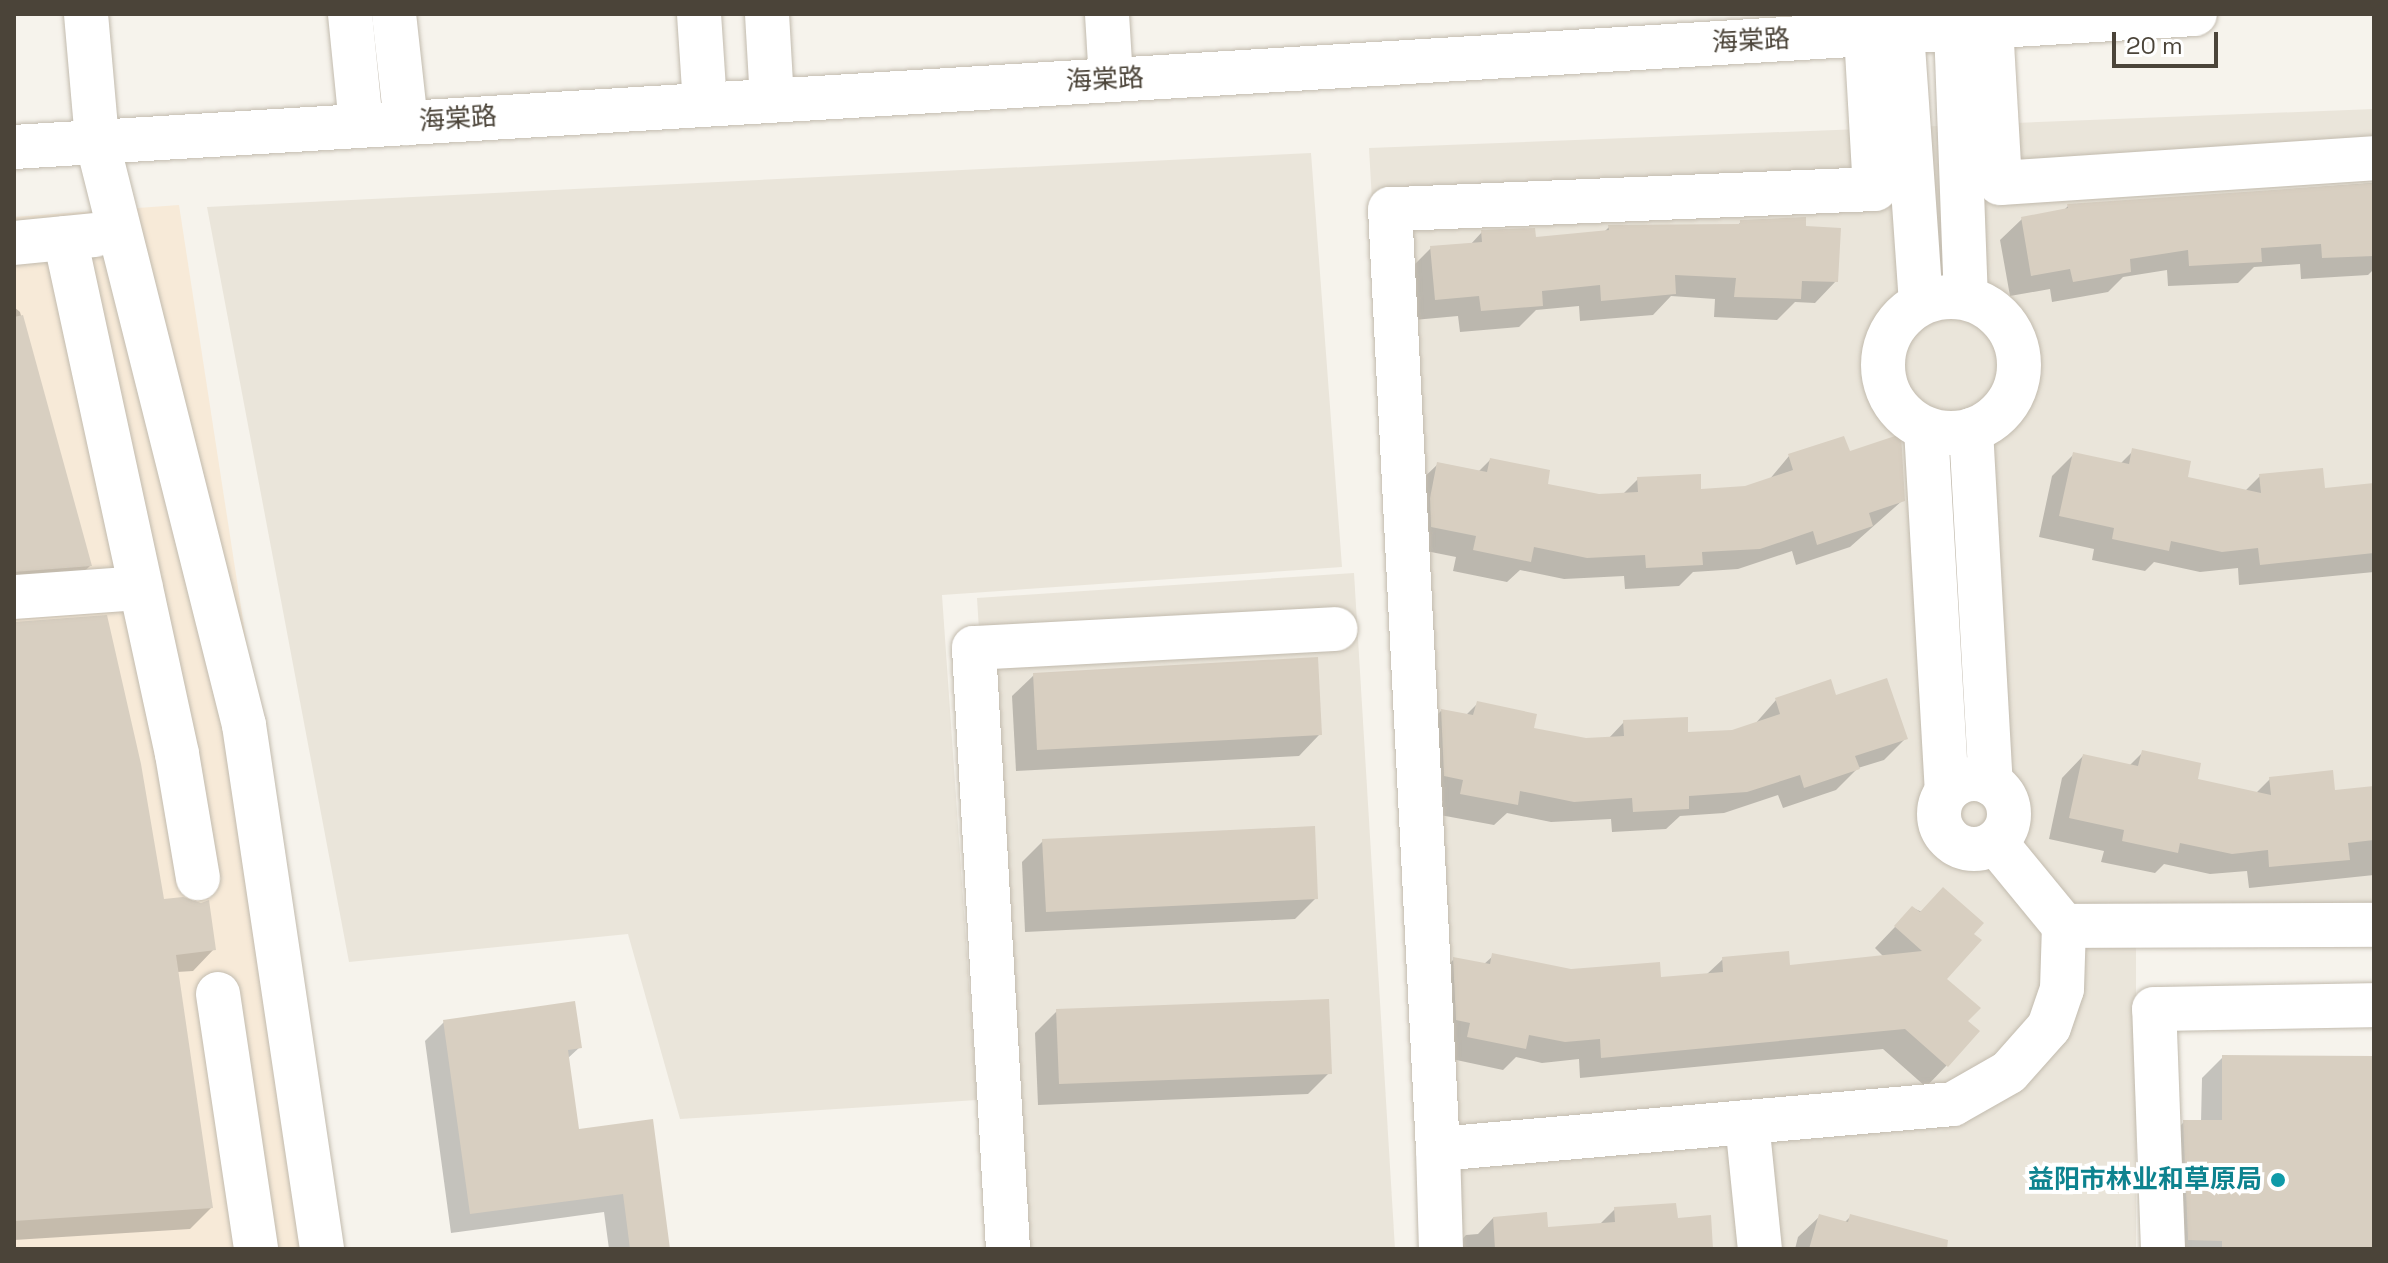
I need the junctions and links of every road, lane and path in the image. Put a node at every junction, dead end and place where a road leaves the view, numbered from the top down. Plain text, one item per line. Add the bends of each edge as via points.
1 (86, 14) edge
2 (350, 14) edge
3 (394, 14) edge
4 (699, 14) edge
5 (767, 14) edge
6 (1107, 14) edge
7 (2195, 14) edge
8 (1973, 27) junction
9 (1601, 32) edge
10 (1884, 33) junction
11 (1111, 80) junction
12 (772, 100) junction
13 (705, 104) junction
14 (406, 123) junction
15 (361, 125) junction
16 (97, 141) junction
17 (14, 147) edge
18 (2374, 158) edge
19 (1981, 184) junction
20 (1894, 188) junction
21 (120, 233) junction
22 (65, 238) junction
23 (14, 243) edge
24 (1966, 297) junction
25 (1921, 302) junction
26 (1926, 429) junction
27 (1971, 430) junction
28 (141, 588) junction
29 (14, 597) edge
30 (1336, 629) dead end
31 (1991, 783) junction
32 (1947, 791) junction
33 (1995, 842) junction
34 (198, 878) dead end
35 (2374, 925) edge
36 (2064, 926) junction
37 (218, 994) dead end
38 (2374, 1005) edge
39 (1747, 1122) junction
40 (1438, 1149) junction
41 (243, 1248) edge
42 (322, 1249) edge
43 (1008, 1249) edge
44 (1441, 1249) edge
45 (1760, 1249) edge
46 (2163, 1249) edge

1 - 16 street
2 - 15 street
3 - 14 street
4 - 13 street
5 - 12 street
6 - 11 street
7 - 8 street, 海棠路
8 - 10 street, 海棠路
8 - 19 street
9 - 10 street, 海棠路
9 - 11 street, 海棠路
10 - 20 street
11 - 12 street, 海棠路
12 - 13 street, 海棠路
13 - 14 street, 海棠路
14 - 15 street, 海棠路
15 - 16 street, 海棠路
16 - 17 street, 海棠路
16 - 21 street
18 - 19 street
19 - 20 street
19 - 24 street
20 - 25 street
20 - 40 street via 1390,209
21 - 22 street
21 - 42 street via 244,725
22 - 23 street
22 - 28 street
24 - 25 street
24 - 27 street via 2004,320 2020,362 2008,404
25 - 26 street via 1902,316 1882,356 1883,379 1892,400
26 - 27 street
26 - 32 street
27 - 31 street
28 - 29 street
28 - 34 street
30 - 43 street via 974,648
31 - 32 street via 1967,780
31 - 33 street via 2009,812
32 - 33 street via 1940,823 1952,842 1973,849
33 - 36 street
35 - 36 street
36 - 39 street via 2062,989 2049,1027 2009,1072 1953,1104
37 - 41 street
38 - 46 street via 2154,1009
39 - 40 street
39 - 45 street
40 - 44 street

